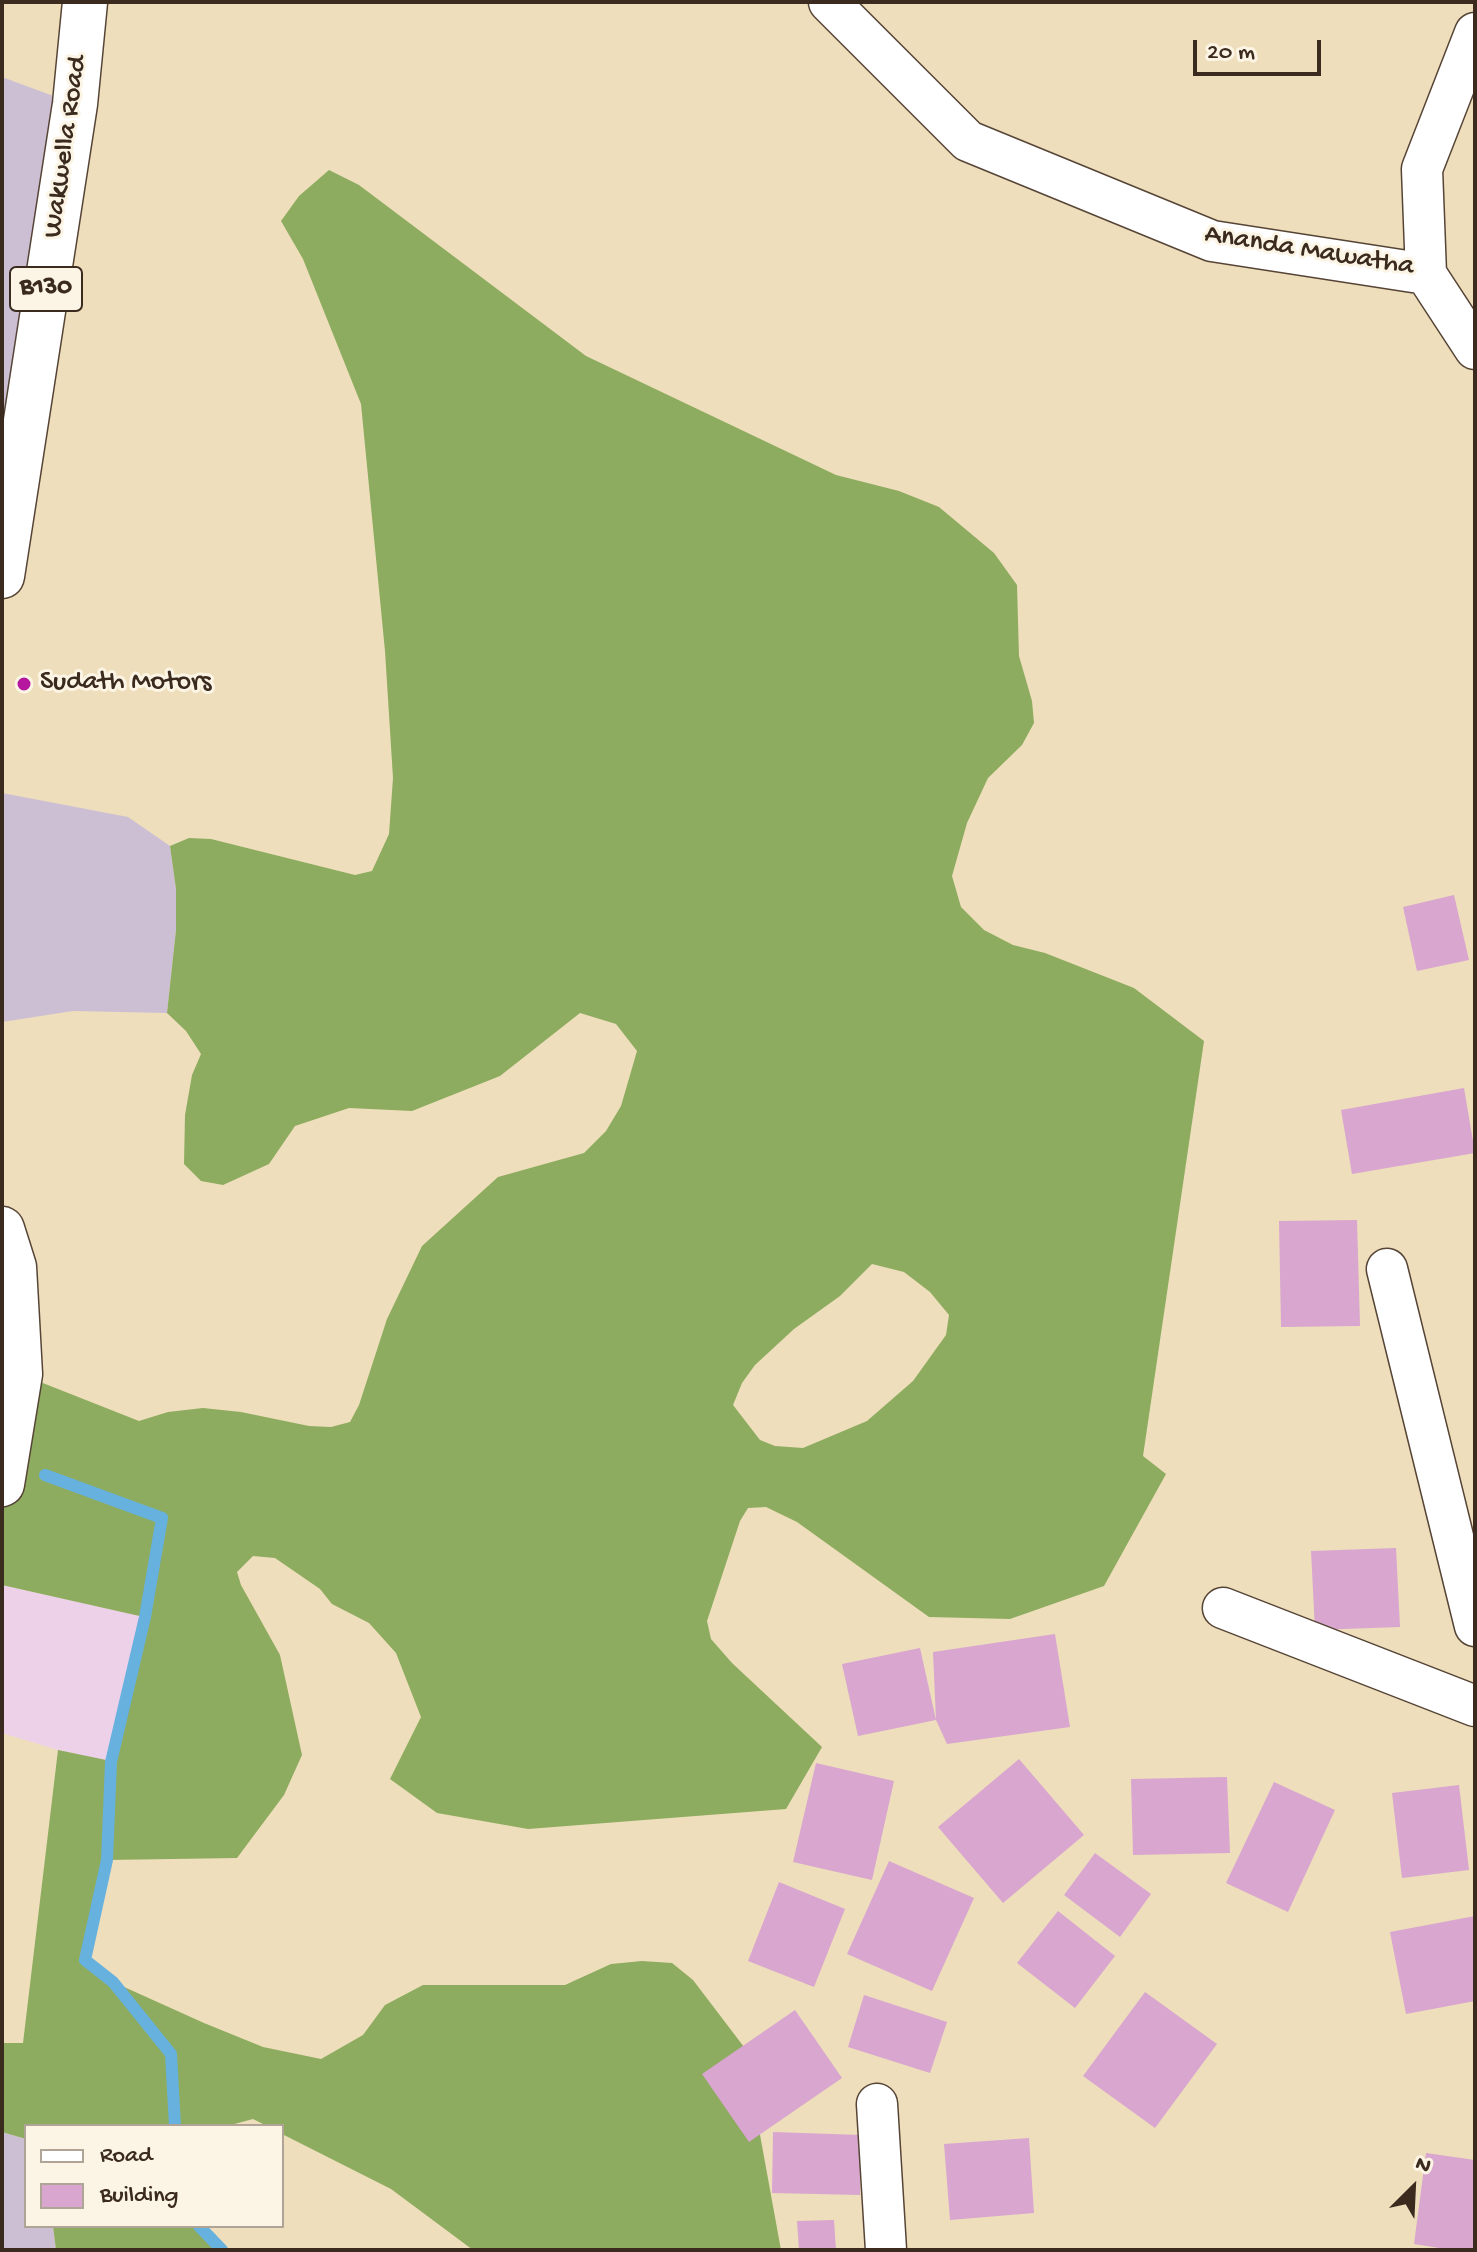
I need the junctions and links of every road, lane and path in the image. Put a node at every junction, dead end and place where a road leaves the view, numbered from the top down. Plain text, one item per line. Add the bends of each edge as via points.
1 (85, 2) edge
2 (829, 2) edge
3 (1475, 33) edge
4 (1426, 274) junction
5 (1475, 349) edge
6 (2, 576) edge
7 (2, 1229) edge
8 (1387, 1269) dead end
9 (2, 1484) edge
10 (1223, 1608) dead end
11 (1475, 1626) edge
12 (1475, 1706) edge
13 (877, 2104) dead end
14 (886, 2250) edge

1 - 6 main road, Wakwella Road / B130 via 75,104
2 - 4 street, Ananda Mawatha via 968,141 1212,241
3 - 4 street, Ananda Mawatha via 1422,169
4 - 5 street
7 - 9 main road via 14,1267 20,1374
8 - 11 street
10 - 12 street
13 - 14 street

